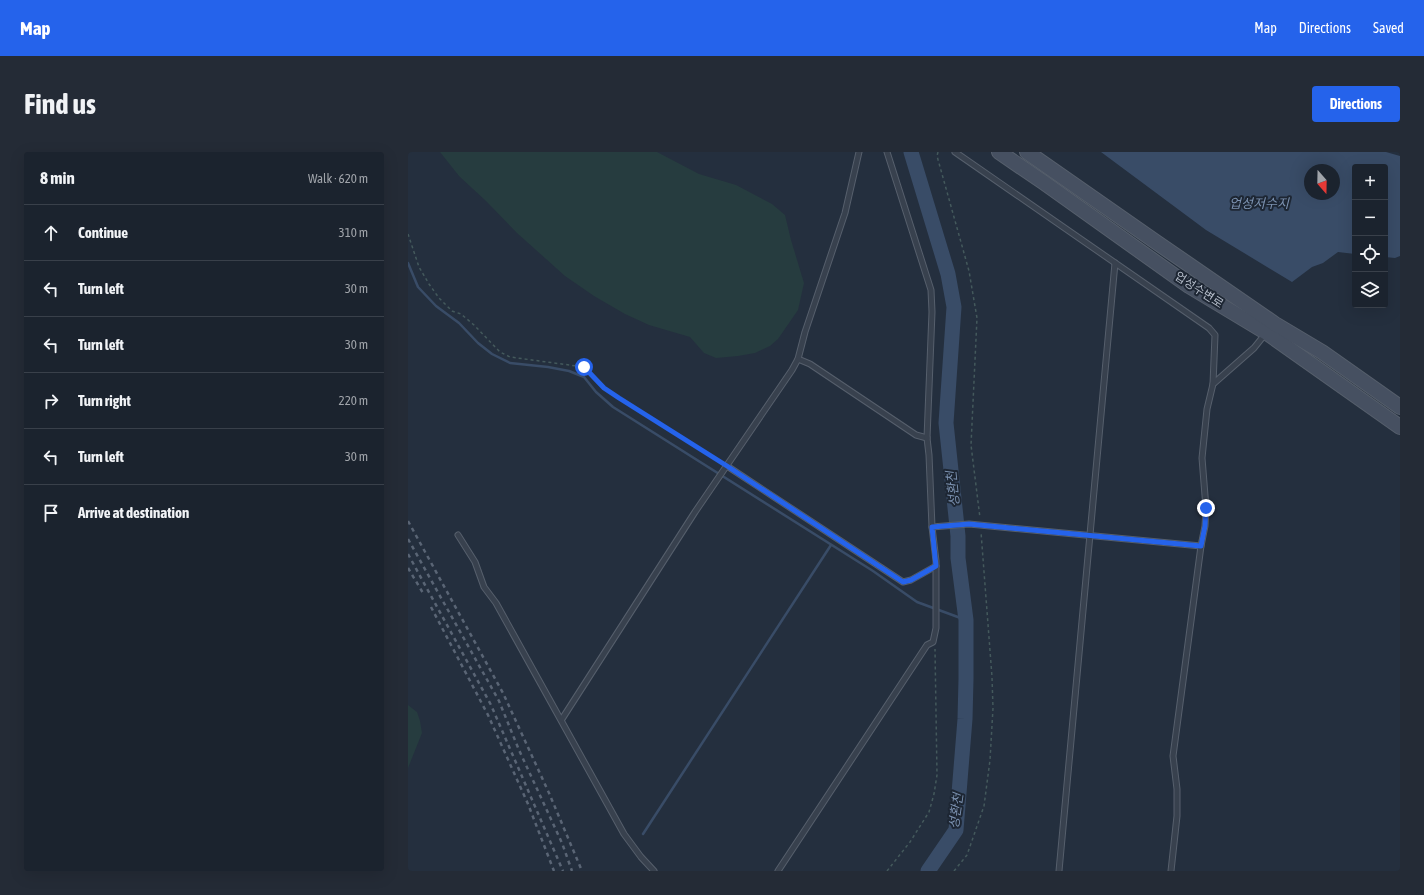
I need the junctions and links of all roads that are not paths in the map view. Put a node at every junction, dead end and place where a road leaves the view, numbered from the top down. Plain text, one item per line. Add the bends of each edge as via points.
1 (859, 152) edge
2 (887, 152) edge
3 (955, 152) edge
4 (999, 152) edge
5 (1027, 152) edge
6 (1115, 263) junction
7 (1271, 328) junction
8 (798, 358) junction
9 (1213, 384) junction
10 (1400, 407) edge
11 (1400, 427) edge
12 (927, 438) junction
13 (725, 468) junction
14 (932, 527) junction
15 (1090, 534) junction
16 (458, 535) dead end
17 (1201, 546) junction
18 (936, 566) junction
19 (562, 719) junction
20 (654, 871) edge
21 (778, 871) edge
22 (1059, 871) edge
23 (1171, 871) edge

1 - 8 lane via 845,213
2 - 12 lane via 930,290 932,312
3 - 6 lane
4 - 7 main road, 업성수변로 via 1189,286
5 - 7 main road, 업성수변로
6 - 9 lane via 1209,328 1215,335
6 - 15 lane
7 - 9 lane via 1254,348
7 - 10 main road, 업성수변로 via 1322,352
7 - 11 main road, 업성수변로
8 - 12 lane via 916,435
8 - 13 lane
9 - 17 lane via 1207,409 1202,458 1206,508
12 - 14 lane
13 - 18 lane via 903,582
13 - 19 lane
14 - 15 lane via 969,524
14 - 18 lane
15 - 17 lane
15 - 22 lane
16 - 19 lane via 475,562 484,587 496,603
17 - 23 lane via 1173,756 1177,816
18 - 21 lane via 936,628 933,642 927,645
19 - 20 lane via 624,834

